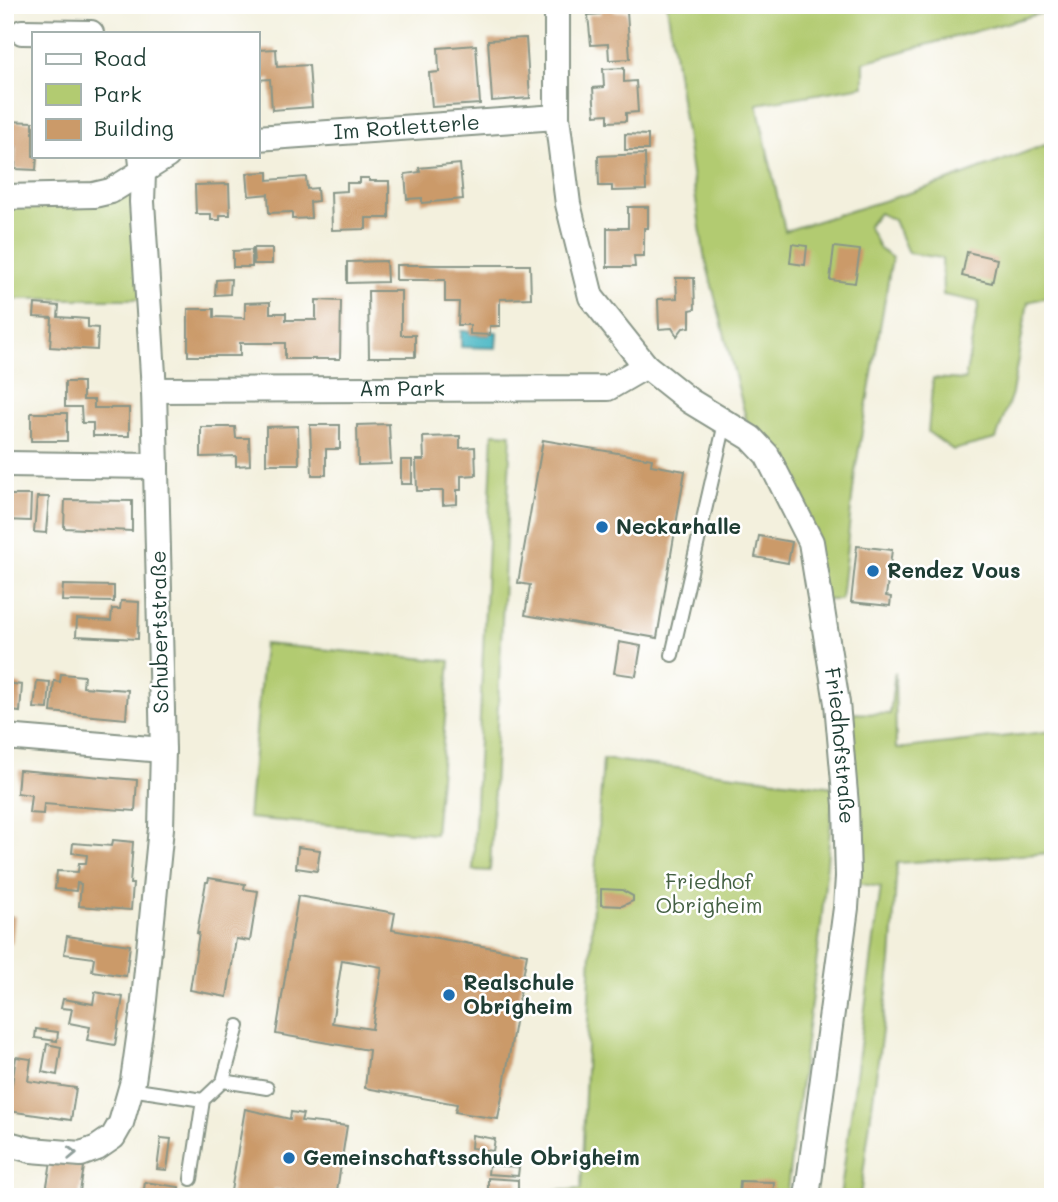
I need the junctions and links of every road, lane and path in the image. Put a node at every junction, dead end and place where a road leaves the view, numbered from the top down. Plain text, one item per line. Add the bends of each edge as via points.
1 (557, 5) edge
2 (22, 32) dead end
3 (32, 32) edge
4 (557, 117) junction
5 (259, 138) edge
6 (161, 158) edge
7 (142, 164) edge
8 (5, 197) edge
9 (646, 366) junction
10 (154, 390) junction
11 (725, 423) junction
12 (5, 464) edge
13 (156, 466) junction
14 (671, 655) dead end
15 (5, 737) edge
16 (163, 750) junction
17 (238, 1026) dead end
18 (223, 1081) junction
19 (267, 1088) dead end
20 (128, 1098) junction
21 (203, 1100) junction
22 (5, 1143) edge
23 (191, 1179) dead end
24 (807, 1197) edge

1 - 4 street, Friedhofstraße
2 - 3 street
4 - 5 street, Im Rotletterle
4 - 9 street, Friedhofstraße via 568,204 592,297
6 - 7 street
7 - 8 street via 111,191
7 - 10 street, Schubertstraße
9 - 10 street, Am Park via 608,388
9 - 11 street, Friedhofstraße
10 - 13 street, Schubertstraße
11 - 14 lane
11 - 24 street, Friedhofstraße via 751,438 767,455 811,542 837,703 848,877
12 - 13 street
13 - 16 street, Schubertstraße
15 - 16 street
16 - 20 street, Schubertstraße via 152,939
17 - 18 lane
18 - 19 lane
18 - 21 lane
20 - 21 lane
22 -> 20 street, Schubertstraße via 81,1154 113,1137
21 - 23 lane

